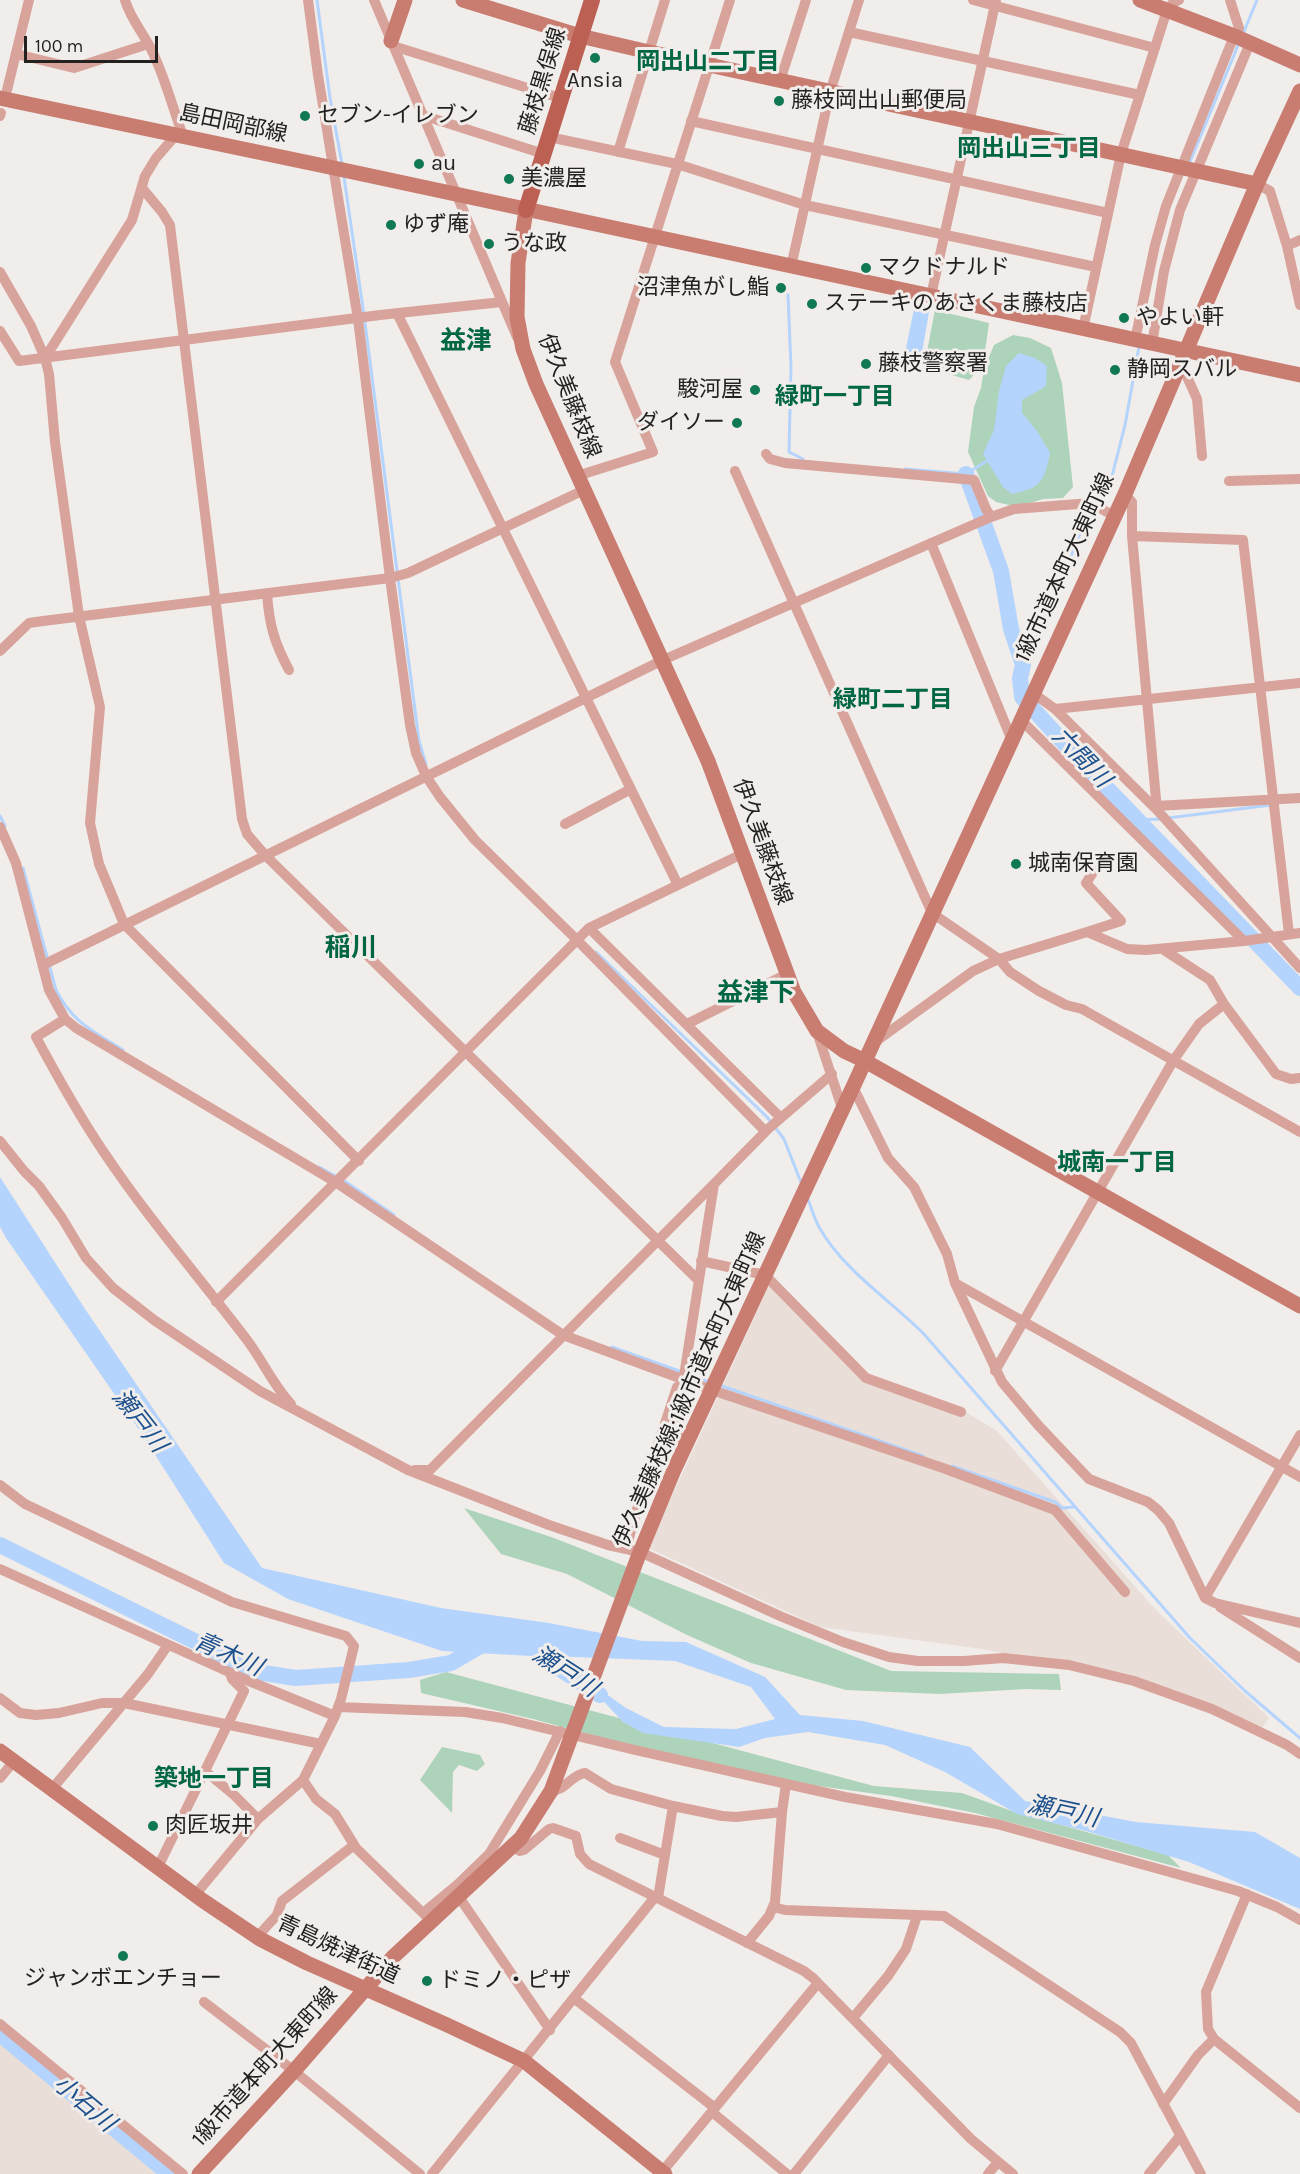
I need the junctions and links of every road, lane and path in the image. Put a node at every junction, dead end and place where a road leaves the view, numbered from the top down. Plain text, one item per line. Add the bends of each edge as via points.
1 (28, 0) edge
2 (124, 0) edge
3 (308, 0) edge
4 (374, 0) edge
5 (405, 0) edge
6 (463, 0) edge
7 (592, 0) edge
8 (665, 0) edge
9 (730, 0) edge
10 (806, 0) edge
11 (859, 0) edge
12 (973, 0) edge
13 (1140, 0) edge
14 (1230, 0) edge
15 (995, 3) edge
16 (1173, 5) edge
17 (849, 32) junction
18 (580, 36) junction
19 (1242, 40) junction
20 (148, 44) junction
21 (392, 44) junction
22 (1155, 48) junction
23 (649, 52) junction
24 (16, 54) junction
25 (983, 60) junction
26 (710, 64) junction
27 (1300, 65) edge
28 (780, 81) junction
29 (1300, 91) edge
30 (830, 92) junction
31 (1140, 94) junction
32 (560, 98) junction
33 (2, 104) edge
34 (423, 115) junction
35 (691, 121) junction
36 (970, 122) junction
37 (180, 136) junction
38 (549, 137) junction
39 (818, 150) junction
40 (618, 152) junction
41 (544, 154) junction
42 (1121, 154) junction
43 (677, 164) junction
44 (334, 168) junction
45 (1189, 169) junction
46 (957, 180) junction
47 (1257, 184) junction
48 (142, 188) junction
49 (457, 195) junction
50 (805, 205) junction
51 (526, 210) junction
52 (1108, 213) junction
53 (945, 236) junction
54 (655, 237) junction
55 (1300, 240) edge
56 (1287, 246) junction
57 (792, 267) junction
58 (1096, 267) junction
59 (2, 278) edge
60 (931, 296) junction
61 (502, 303) junction
62 (1300, 305) edge
63 (397, 314) junction
64 (358, 319) junction
65 (1083, 329) junction
66 (0, 331) edge
67 (183, 339) junction
68 (1144, 342) junction
69 (524, 349) junction
70 (1183, 356) junction
71 (45, 358) junction
72 (1300, 375) edge
73 (766, 454) dead end
74 (1202, 456) dead end
75 (735, 471) dead end
76 (1300, 479) edge
77 (1228, 481) dead end
78 (580, 483) junction
79 (1125, 494) junction
80 (1114, 516) junction
81 (991, 517) junction
82 (503, 528) junction
83 (1132, 536) junction
84 (931, 543) junction
85 (390, 578) junction
86 (267, 593) junction
87 (215, 599) junction
88 (794, 602) junction
89 (79, 616) junction
90 (0, 651) edge
91 (663, 660) junction
92 (289, 670) dead end
93 (1300, 683) edge
94 (1261, 686) junction
95 (1033, 693) junction
96 (586, 698) junction
97 (1146, 700) junction
98 (1055, 710) junction
99 (1020, 719) junction
100 (1011, 738) junction
101 (426, 776) junction
102 (631, 789) junction
103 (1300, 798) edge
104 (1274, 801) junction
105 (1156, 808) junction
106 (565, 824) dead end
107 (0, 827) edge
108 (742, 854) junction
109 (265, 855) junction
110 (1094, 871) dead end
111 (678, 885) junction
112 (932, 913) junction
113 (124, 924) junction
114 (589, 928) junction
115 (1087, 932) junction
116 (1295, 933) edge
117 (1270, 937) junction
118 (577, 940) junction
119 (1244, 941) junction
120 (1164, 950) junction
121 (999, 959) junction
122 (43, 965) junction
123 (1300, 968) edge
124 (787, 975) junction
125 (1224, 1004) junction
126 (65, 1019) junction
127 (687, 1024) junction
128 (817, 1031) junction
129 (873, 1043) junction
130 (466, 1053) junction
131 (865, 1061) junction
132 (1173, 1061) junction
133 (832, 1074) junction
134 (1300, 1078) edge
135 (853, 1087) junction
136 (842, 1108) junction
137 (781, 1118) junction
138 (766, 1130) junction
139 (1300, 1132) edge
140 (0, 1141) edge
141 (359, 1161) junction
142 (337, 1183) junction
143 (714, 1184) junction
144 (1099, 1192) junction
145 (657, 1240) junction
146 (701, 1261) junction
147 (765, 1275) junction
148 (698, 1280) junction
149 (955, 1283) junction
150 (216, 1302) junction
151 (1300, 1306) edge
152 (1024, 1323) junction
153 (563, 1335) junction
154 (995, 1371) junction
155 (683, 1378) junction
156 (712, 1390) junction
157 (295, 1409) junction
158 (961, 1412) dead end
159 (1300, 1435) edge
160 (687, 1443) junction
161 (1282, 1467) junction
162 (408, 1470) junction
163 (1300, 1477) edge
164 (0, 1485) edge
165 (633, 1551) junction
166 (0, 1569) edge
167 (1125, 1592) dead end
168 (1210, 1601) junction
169 (1300, 1623) edge
170 (168, 1645) junction
171 (1300, 1658) edge
172 (230, 1672) junction
173 (0, 1698) edge
174 (124, 1703) junction
175 (337, 1712) junction
176 (227, 1724) junction
177 (569, 1732) junction
178 (321, 1744) junction
179 (0, 1751) edge
180 (1300, 1754) edge
181 (15, 1761) junction
182 (205, 1771) junction
183 (0, 1778) edge
184 (303, 1780) junction
185 (786, 1784) junction
186 (52, 1788) junction
187 (551, 1791) junction
188 (673, 1806) junction
189 (782, 1812) junction
190 (258, 1819) junction
191 (620, 1838) dead end
192 (354, 1845) junction
193 (512, 1847) junction
194 (665, 1855) junction
195 (158, 1867) junction
196 (1247, 1894) junction
197 (195, 1895) junction
198 (459, 1897) junction
199 (657, 1898) junction
200 (773, 1907) junction
201 (917, 1916) junction
202 (428, 1917) junction
203 (1300, 1920) edge
204 (257, 1937) junction
205 (747, 1943) junction
206 (818, 1983) junction
207 (365, 1989) junction
208 (575, 1998) junction
209 (204, 2002) dead end
210 (853, 2018) junction
211 (0, 2024) edge
212 (550, 2030) junction
213 (1214, 2039) junction
214 (889, 2055) junction
215 (524, 2061) junction
216 (294, 2071) junction
217 (1163, 2104) junction
218 (1300, 2108) edge
219 (713, 2110) junction
220 (1180, 2136) junction
221 (998, 2162) junction
222 (663, 2173) edge
223 (183, 2174) edge
224 (199, 2174) edge
225 (420, 2174) edge
226 (432, 2174) edge
227 (787, 2174) edge
228 (795, 2174) edge
229 (988, 2174) edge
230 (1013, 2174) edge
231 (1149, 2174) edge
232 (1201, 2174) edge

1 - 24 street
2 - 20 street via 129,16
3 - 44 street
4 - 21 street
5 - 21 main road
6 - 18 main road
7 - 18 main road, 藤枝黒俣線
8 - 23 street
9 - 26 street
10 - 28 street
11 - 17 street
12 - 15 street
13 - 16 main road
14 - 19 street
15 - 22 street
15 - 25 street
16 - 19 main road
16 - 22 street
17 - 25 street
17 - 30 street
18 - 23 main road
18 - 32 main road, 藤枝黒俣線
19 - 27 main road
19 - 45 street
19 - 45 street
20 - 24 street via 74,68
20 - 37 street
21 - 32 street
21 - 34 street
22 - 31 street
23 - 26 main road
23 - 40 street
24 - 33 street
25 - 31 street
25 - 36 street
26 - 28 main road
26 - 35 street
28 - 30 main road
29 - 47 main road, 1級市道本町大東町線
30 - 36 main road
30 - 39 street
31 - 42 street
32 - 38 main road, 藤枝黒俣線
33 - 37 main road, 島田岡部線
34 - 41 street
34 - 49 street
35 - 39 street
35 - 43 street
36 - 42 main road
36 - 46 street
37 - 44 main road, 島田岡部線
37 - 48 street via 156,158
38 - 40 street
38 - 41 main road, 藤枝黒俣線
39 - 46 street
39 - 50 street
40 - 43 street
41 - 51 main road, 藤枝黒俣線
42 - 45 main road
42 - 52 street
43 - 50 street
43 - 54 street
44 - 49 main road, 島田岡部線
44 - 64 street
45 - 47 main road
45 - 68 street
45 - 68 street via 1166,206 1155,245
46 - 52 street
46 - 53 street
47 - 56 street via 1270,191
47 - 70 main road, 1級市道本町大東町線
48 - 67 street via 170,225
48 - 71 street via 132,220
49 - 51 main road, 島田岡部線
49 - 61 street
50 - 53 street
50 - 57 street
51 - 54 main road
51 - 69 main road, 伊久美藤枝線 via 516,293
52 - 58 street
53 - 58 street
53 - 60 street
54 - 57 main road
54 - 78 street via 615,362 653,452
55 - 56 street
56 - 62 street
57 - 60 main road
58 - 65 street
59 - 71 street
60 - 65 main road
61 - 63 street
61 - 69 street
63 - 64 street
63 - 82 street
64 - 67 street
64 - 85 street
65 - 68 main road
66 - 71 street via 19,361
67 - 71 street
67 - 87 street
68 - 70 main road
69 - 78 main road, 伊久美藤枝線
70 - 72 main road
70 - 74 street via 1197,399
70 - 79 main road, 1級市道本町大東町線
71 - 89 street
73 - 81 street via 785,463 975,480
75 - 88 street
76 - 77 street
78 - 82 street
78 - 91 main road, 伊久美藤枝線
79 - 80 main road, 1級市道本町大東町線
79 - 83 street via 1132,502
80 - 81 street via 1091,503 1014,509
80 - 95 main road, 1級市道本町大東町線
81 - 84 street
82 - 85 street
82 - 96 street
83 - 94 street via 1243,540
83 - 97 street
84 - 88 street
84 - 100 street
85 - 86 street
85 - 101 street via 410,725
86 - 87 street
86 - 92 street via 274,640
87 - 89 street
87 - 109 street via 242,819 248,834
88 - 91 street
88 - 112 street
89 - 90 street via 30,624
89 - 113 street via 100,707 90,823 93,844
91 - 96 street
91 - 108 main road, 伊久美藤枝線 via 708,761
93 - 94 street
94 - 97 street
94 - 104 street
95 - 98 street
95 - 99 main road, 1級市道本町大東町線
96 - 101 street
96 - 102 street
97 - 98 street
97 - 105 street
98 - 105 street
99 - 100 main road, 1級市道本町大東町線
99 - 119 street
100 - 112 main road, 1級市道本町大東町線
101 - 109 street
101 - 118 street via 475,840
102 - 106 street
102 - 111 street
103 - 104 street
104 - 105 street
104 - 116 street
105 - 117 street
107 - 122 street via 16,863
108 - 111 street
108 - 124 main road, 伊久美藤枝線
109 - 113 street
109 - 130 street
110 - 115 street via 1086,883 1121,921
111 - 114 street
112 - 121 street
112 - 129 main road, 1級市道本町大東町線
113 - 122 street
113 - 141 street
114 - 118 street
114 - 127 street
115 - 120 street via 1127,949
115 - 121 street
116 - 117 street
117 - 119 street
117 - 123 street
118 - 130 street
118 - 138 street
119 - 120 street
120 - 125 street via 1210,980
121 - 129 street via 973,971
121 - 132 street via 1010,972 1039,991 1082,1009
122 - 126 street via 49,990
124 - 127 street
124 - 128 main road, 伊久美藤枝線
125 - 132 street via 1199,1024
125 - 134 street via 1276,1074
126 - 142 street
126 - 150 street via 36,1037 104,1153
127 - 137 street
128 - 131 main road, 伊久美藤枝線
128 - 133 street
129 - 131 main road, 1級市道本町大東町線
130 - 141 street
130 - 145 street
131 - 135 main road, 伊久美藤枝線;1級市道本町大東町線
131 - 144 main road, 伊久美藤枝線
132 - 139 street
132 - 144 street
133 - 136 street
133 - 137 street
135 - 136 main road, 伊久美藤枝線;1級市道本町大東町線
135 - 149 street via 888,1158 914,1187 947,1254
136 - 147 main road, 伊久美藤枝線;1級市道本町大東町線
137 - 138 street
138 - 143 street
140 - 157 street via 39,1186 108,1283 154,1320 260,1391
141 - 142 street
142 - 150 street
142 - 153 street
143 - 145 street
143 - 146 street
144 - 151 main road, 伊久美藤枝線
144 - 152 street
145 - 148 street
145 - 153 street
146 - 147 street
146 - 148 street
147 - 156 main road, 伊久美藤枝線;1級市道本町大東町線
147 - 158 street via 866,1378
148 - 155 street
149 - 152 street
149 - 154 street
150 - 157 street
152 - 154 street
152 - 161 street
153 - 155 street
153 - 162 street via 430,1470
154 - 168 street via 1038,1425 1089,1479 1148,1502 1158,1510 1169,1523
155 - 156 street
155 - 160 street via 676,1427 677,1435
155 - 165 street via 639,1502
156 - 160 main road, 伊久美藤枝線;1級市道本町大東町線
156 - 167 street via 1055,1510
157 - 162 street
159 - 161 street
160 - 165 main road, 伊久美藤枝線;1級市道本町大東町線
161 - 163 street
161 - 168 street
162 - 165 street via 549,1525
164 - 175 street via 25,1504 232,1602 346,1636 354,1646
165 - 177 main road, 伊久美藤枝線;1級市道本町大東町線
165 - 180 street via 780,1616 889,1657 918,1661 1003,1658 1069,1665 1134,1681 1212,1709
166 - 170 street
168 - 169 street
168 - 171 street
170 - 172 street
170 - 174 street
172 - 175 street
172 - 176 street via 244,1691
173 - 174 street via 20,1713 36,1715
174 - 176 street
174 - 186 street
175 - 177 street via 465,1712
175 - 178 street
176 - 178 street
176 - 182 street
177 - 185 street
177 - 187 main road, 伊久美藤枝線;1級市道本町大東町線
177 - 202 street via 489,1854
178 - 184 street
179 - 181 main road, 青島焼津街道
181 - 183 street
181 - 186 main road, 青島焼津街道
182 - 190 street
182 - 195 street
184 - 190 street
184 - 192 street via 316,1799 335,1814
185 - 189 street
185 - 196 street via 997,1824
186 - 195 main road, 青島焼津街道
187 - 188 street via 560,1790 585,1773 611,1789
187 - 193 main road, 伊久美藤枝線;1級市道本町大東町線
188 - 189 street via 736,1817
188 - 194 street
189 - 200 street
190 - 197 street
191 - 194 street
192 - 202 street
192 - 204 street via 282,1901 277,1915
193 - 198 main road, 伊久美藤枝線;1級市道本町大東町線
193 - 199 street via 524,1850 553,1828 576,1836 579,1854 589,1864
194 - 199 street
195 - 197 main road, 青島焼津街道
196 - 203 street
196 - 213 street via 1206,1992 1208,2029
197 - 204 main road, 青島焼津街道
198 - 202 main road, 伊久美藤枝線;1級市道本町大東町線
198 - 212 street
199 - 205 street
199 - 208 street
200 - 201 street
200 - 205 street
201 - 210 street via 906,1949
201 - 217 street via 944,1916 1120,2032 1131,2043
202 - 207 main road, 伊久美藤枝線;1級市道本町大東町線
204 - 207 main road, 青島焼津街道
205 - 206 street via 804,1971
206 - 210 street
206 - 219 street
207 - 215 main road, 青島焼津街道
207 - 216 main road, 1級市道本町大東町線
208 - 212 street
208 - 219 street
209 - 216 street
210 - 214 street
211 - 223 street
212 - 215 street
213 - 217 street
213 - 218 street
214 - 221 street
214 - 228 street
215 - 222 main road, 青島焼津街道
215 - 226 street
216 - 224 main road, 1級市道本町大東町線
216 - 225 street
217 - 220 street
219 - 222 street
219 - 227 street
220 - 231 street
220 - 232 street
221 - 229 street
221 - 230 street

